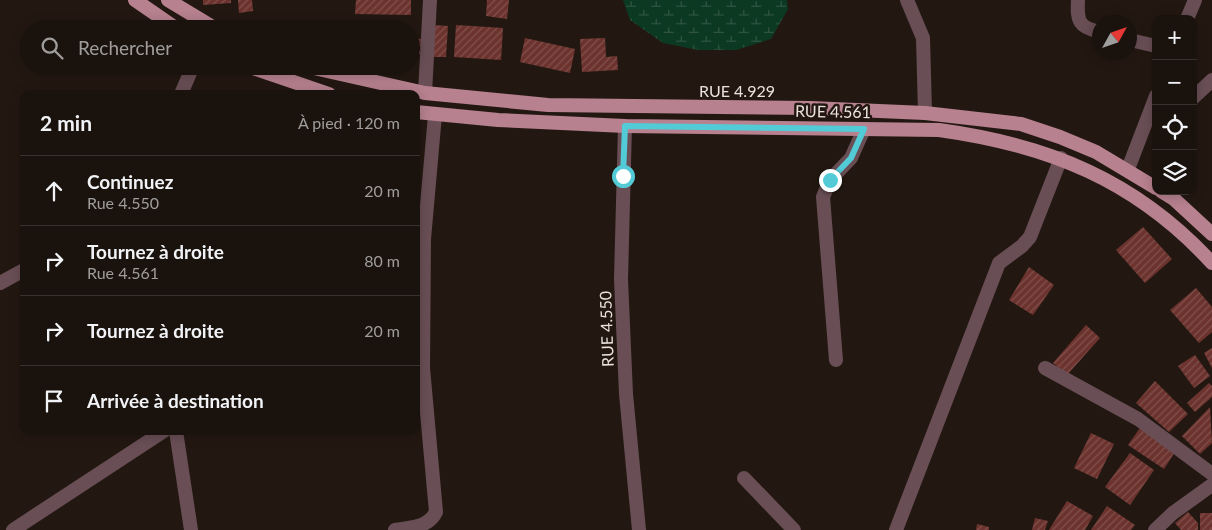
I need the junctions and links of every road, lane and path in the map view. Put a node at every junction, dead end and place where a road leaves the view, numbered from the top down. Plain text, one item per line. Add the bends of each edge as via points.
1 (135, 0) edge
2 (168, 0) edge
3 (430, 0) edge
4 (907, 0) edge
5 (1078, 0) edge
6 (1195, 0) edge
7 (1189, 15) edge
8 (164, 20) edge
9 (201, 20) edge
10 (1092, 30) edge
11 (1137, 42) edge
12 (1152, 45) edge
13 (189, 75) edge
14 (273, 75) edge
15 (345, 75) edge
16 (1212, 80) edge
17 (183, 90) edge
18 (317, 90) edge
19 (412, 90) edge
20 (420, 92) edge
21 (425, 93) junction
22 (1197, 94) edge
23 (1152, 105) edge
24 (420, 113) edge
25 (925, 113) junction
26 (435, 115) junction
27 (625, 126) junction
28 (864, 129) junction
29 (1152, 130) edge
30 (1139, 139) junction
31 (1061, 158) junction
32 (1128, 169) junction
33 (1152, 185) edge
34 (1168, 195) edge
35 (1212, 234) edge
36 (1212, 262) edge
37 (20, 272) edge
38 (0, 283) edge
39 (836, 360) dead end
40 (1045, 368) dead end
41 (158, 435) edge
42 (177, 435) edge
43 (1212, 474) edge
44 (744, 478) dead end
45 (1212, 485) edge
46 (13, 530) edge
47 (191, 530) edge
48 (395, 530) edge
49 (639, 530) edge
50 (794, 530) edge
51 (896, 530) edge
52 (1155, 530) edge

1 - 8 main road
2 - 9 main road
3 - 21 street
4 - 25 street via 923,38
5 - 10 street via 1080,24
6 - 7 street
11 - 12 street
13 - 17 street
14 - 18 main road
15 - 19 main road, RUE 4.929
16 - 22 street
20 - 21 main road, RUE 4.929
21 - 25 main road, RUE 4.929 via 548,105 810,108
23 - 30 street
24 - 26 main road, RUE 4.561
25 - 32 main road, RUE 4.929 via 1021,124 1069,140
26 - 27 main road, RUE 4.561
26 - 48 street via 424,239 422,368 436,512 422,526
27 - 28 main road, RUE 4.561
27 - 49 street, RUE 4.550 via 621,279 626,394
28 - 31 main road, RUE 4.561 via 939,130 984,136
28 - 39 street via 851,158 830,180 823,197
29 - 30 street
30 - 32 street
31 - 36 main road, RUE 4.561 via 1144,202 1172,222
31 - 51 street via 1030,236 999,263
32 - 33 main road, RUE 4.929
34 - 35 main road
37 - 38 street
40 - 43 street via 1138,419
41 - 46 street
42 - 47 street
44 - 50 street
45 - 52 street

